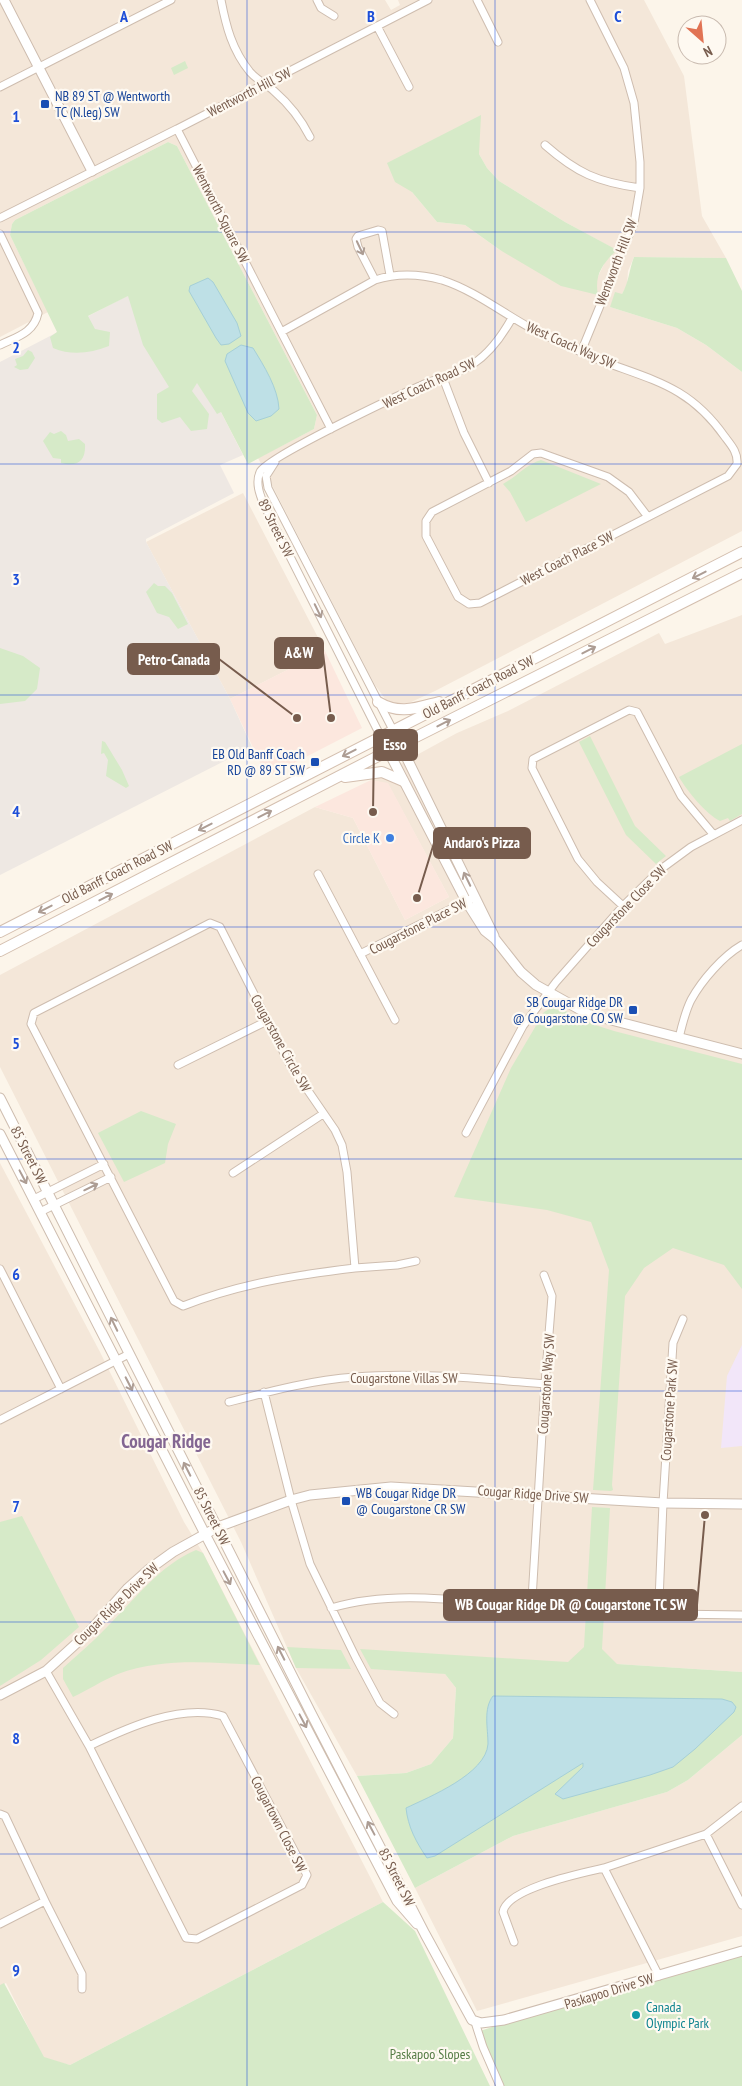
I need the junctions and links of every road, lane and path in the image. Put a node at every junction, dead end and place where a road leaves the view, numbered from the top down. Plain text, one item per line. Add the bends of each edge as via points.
1 (4, 0) edge
2 (171, 0) edge
3 (222, 0) edge
4 (317, 0) edge
5 (428, 0) edge
6 (477, 0) edge
7 (590, 0) edge
8 (334, 16) dead end
9 (377, 26) junction
10 (498, 42) dead end
11 (38, 67) junction
12 (264, 84) junction
13 (0, 87) edge
14 (409, 87) dead end
15 (177, 129) junction
16 (310, 137) dead end
17 (545, 145) dead end
18 (92, 172) junction
19 (640, 188) junction
20 (0, 218) edge
21 (0, 234) edge
22 (390, 275) junction
23 (375, 280) junction
24 (512, 318) junction
25 (283, 331) junction
26 (0, 345) edge
27 (581, 352) junction
28 (443, 378) junction
29 (331, 429) junction
30 (263, 472) junction
31 (489, 483) junction
32 (648, 517) junction
33 (742, 552) edge
34 (742, 572) edge
35 (313, 577) junction
36 (304, 582) junction
37 (351, 651) junction
38 (340, 656) junction
39 (460, 697) junction
40 (378, 702) junction
41 (393, 730) junction
42 (381, 737) junction
43 (400, 745) junction
44 (388, 751) junction
45 (334, 779) junction
46 (403, 781) junction
47 (742, 820) edge
48 (712, 834) junction
49 (448, 840) junction
50 (438, 845) junction
51 (318, 874) dead end
52 (476, 897) junction
53 (466, 901) junction
54 (623, 906) junction
55 (1, 931) edge
56 (495, 939) junction
57 (742, 945) edge
58 (0, 951) edge
59 (360, 954) junction
60 (547, 991) junction
61 (395, 1020) dead end
62 (267, 1021) junction
63 (679, 1038) junction
64 (742, 1054) edge
65 (178, 1065) dead end
66 (0, 1098) edge
67 (323, 1114) junction
68 (466, 1133) dead end
69 (0, 1134) edge
70 (104, 1164) junction
71 (233, 1174) dead end
72 (111, 1177) junction
73 (48, 1192) junction
74 (34, 1199) junction
75 (54, 1205) junction
76 (40, 1212) junction
77 (416, 1261) dead end
78 (355, 1268) junction
79 (0, 1269) edge
80 (544, 1275) dead end
81 (683, 1319) dead end
82 (129, 1354) junction
83 (117, 1360) junction
84 (545, 1384) junction
85 (61, 1389) junction
86 (264, 1392) junction
87 (229, 1402) dead end
88 (0, 1420) edge
89 (539, 1494) junction
90 (291, 1500) junction
91 (663, 1503) junction
92 (742, 1504) edge
93 (218, 1528) junction
94 (205, 1534) junction
95 (331, 1608) junction
96 (742, 1615) edge
97 (46, 1671) junction
98 (0, 1696) edge
99 (394, 1714) dead end
100 (89, 1746) junction
101 (742, 1806) edge
102 (0, 1814) edge
103 (706, 1834) junction
104 (604, 1868) junction
105 (45, 1901) junction
106 (742, 1905) edge
107 (0, 1924) edge
108 (425, 1934) junction
109 (514, 1942) dead end
110 (742, 1951) edge
111 (659, 1976) junction
112 (82, 1989) dead end
113 (475, 2022) junction
114 (500, 2086) edge

1 - 11 street
2 - 11 street
3 - 12 street via 226,26 234,47 250,71
4 - 8 street via 321,8
5 - 9 street, Wentworth Hill SW
6 - 10 street
7 - 19 street, Wentworth Hill SW via 624,68 634,103
9 - 12 street, Wentworth Hill SW
9 - 14 street
11 - 13 street
11 - 18 street
12 - 15 street, Wentworth Hill SW
12 - 16 street via 296,114
15 - 18 street
15 - 25 street, Wentworth Square SW
17 - 19 street via 585,175
18 - 20 street
19 - 27 street, Wentworth Hill SW via 634,223
21 - 26 street via 38,313 31,329
22 - 23 street, West Coach Way SW
22 -> 23 street via 382,232 378,230 358,236 358,247
22 - 24 street, West Coach Way SW via 423,276 444,281 464,289
23 - 25 street, West Coach Way SW
24 - 27 street, West Coach Way SW
24 - 28 street, West Coach Road SW via 502,335 473,365
25 - 29 street, Wentworth Square SW
27 - 32 street, West Coach Way SW via 650,377 675,390 719,428 736,452 737,464 728,476
28 - 29 street, West Coach Road SW
28 - 31 street via 464,433
29 - 30 street via 284,453
30 - 35 street, 89 Street SW
30 - 36 street, 89 Street SW via 258,485 260,496
31 - 32 street, West Coach Place SW via 533,454 546,454 608,477 628,492
31 - 32 street, West Coach Place SW via 432,512 425,527 426,536 458,597 468,604 480,603
33 -> 39 main road, Old Banff Coach Road SW
43 -> 34 main road, Old Banff Coach Road SW
35 - 36 street
35 - 37 street, 89 Street SW
36 -> 38 street, 89 Street SW
37 - 38 street
37 - 40 street, 89 Street SW
38 - 42 street, 89 Street SW
39 - 40 main road via 401,710 393,710
39 - 41 main road, Old Banff Coach Road SW
40 - 41 street, 89 Street SW
41 - 42 main road, Old Banff Coach Road SW
41 - 43 street
42 - 44 street, 89 Street SW
42 -> 55 main road, Old Banff Coach Road SW
43 - 44 main road, Old Banff Coach Road SW
43 - 49 street
44 - 45 main road, Old Banff Coach Road SW
44 - 46 street
45 - 46 main road via 382,772
58 -> 45 main road, Old Banff Coach Road SW
46 - 50 street
47 - 48 street, Cougarstone Close SW
48 - 54 street, Cougarstone Close SW via 666,864
48 - 54 street via 681,796 637,712 629,710 533,759 532,768 578,859
49 - 50 street
52 -> 49 street
50 - 53 street
51 - 59 street, Cougarstone Place SW
52 - 53 street, Cougarstone Place SW
52 - 56 street
53 - 56 street
53 - 59 street, Cougarstone Place SW
54 - 60 street, Cougarstone Close SW
56 - 60 street via 521,972
57 - 63 street via 725,958 701,985 691,1000
59 - 61 street, Cougarstone Place SW
60 - 63 street via 588,1014
60 - 68 street, Cougarstone Close SW via 522,1026
62 - 65 street
62 - 67 street, Cougarstone Circle SW
62 - 70 street, Cougarstone Circle SW via 220,927 210,923 34,1013 31,1024
63 - 64 street
66 - 73 street, 85 Street SW
67 - 71 street
67 - 78 street, Cougarstone Circle SW via 335,1130 344,1151
69 -> 74 street, 85 Street SW
70 - 72 street, Cougarstone Circle SW
70 - 73 street
75 -> 72 street
72 - 78 street, Cougarstone Circle SW via 174,1301 183,1306 207,1296 280,1278
73 - 74 street
73 - 75 street, 85 Street SW
74 - 76 street, 85 Street SW
75 - 76 street
82 -> 75 street, 85 Street SW
76 - 83 street, 85 Street SW
77 - 78 street
79 - 85 street
80 - 84 street, Cougarstone Way SW via 552,1296
81 - 91 street, Cougarstone Park SW via 673,1343
82 - 83 street
93 -> 82 street, 85 Street SW
83 - 85 street
83 -> 94 street, 85 Street SW
84 - 86 street, Cougarstone Villas SW via 384,1375 319,1381
84 - 89 street, Cougarstone Way SW
85 - 88 street
86 - 87 street, Cougarstone Villas SW
86 - 90 street
89 - 90 street, Cougar Ridge Drive SW via 391,1486
89 - 91 street, Cougar Ridge Drive SW
89 - 95 street, Cougarstone Way SW via 532,1599 524,1606 378,1598
90 - 93 street, Cougar Ridge Drive SW
90 - 95 street via 310,1564
91 - 92 street, Cougar Ridge Drive SW
91 - 96 street, Cougarstone Park SW via 658,1595 661,1607 671,1614
93 - 94 street, Cougar Ridge Drive SW
108 -> 93 street, 85 Street SW
94 - 97 street, Cougar Ridge Drive SW via 148,1570 90,1631
94 -> 108 street, 85 Street SW via 397,1901
95 - 99 street via 380,1703
97 - 98 street, Cougar Ridge Drive SW
97 - 100 street, Cougartown Close SW
100 - 100 street, Cougartown Close SW via 186,1938 198,1940 302,1885 307,1875 223,1716 206,1713 160,1718
101 - 103 street
102 - 105 street via 5,1816
103 - 104 street
103 - 106 street
104 - 109 street via 549,1882 509,1900 503,1912
104 - 111 street
105 - 107 street
105 - 112 street via 82,1974
108 - 113 street, 85 Street SW
110 - 111 street, Paskapoo Drive SW
111 - 113 street, Paskapoo Drive SW via 504,2020
113 - 114 street, 85 Street SW

